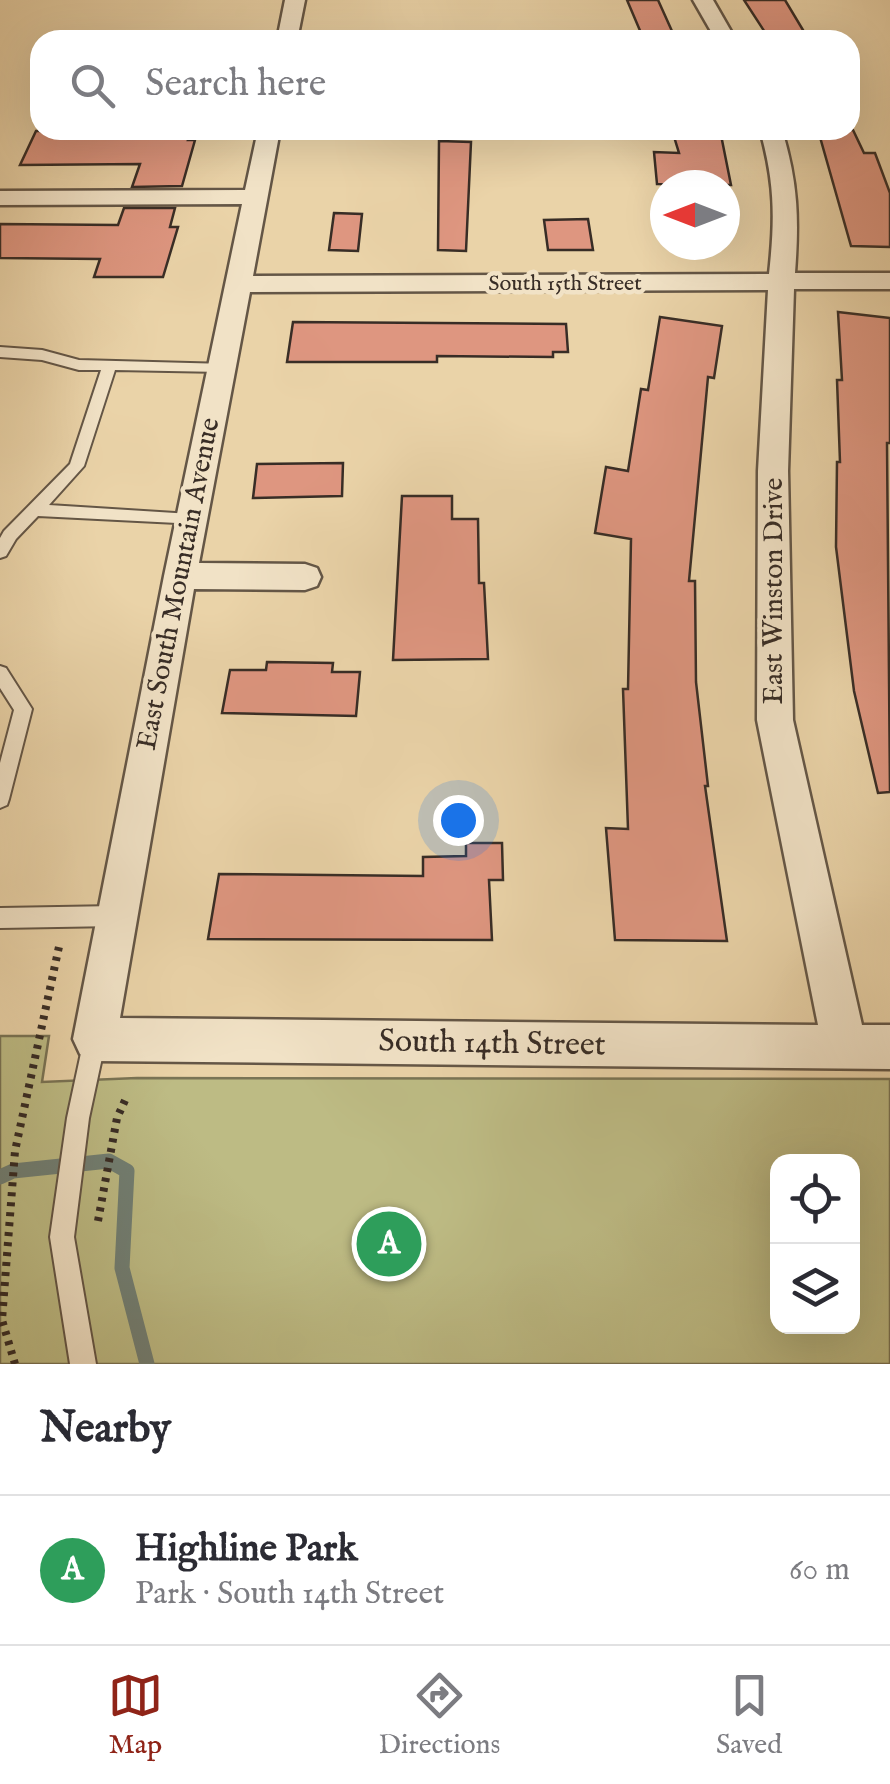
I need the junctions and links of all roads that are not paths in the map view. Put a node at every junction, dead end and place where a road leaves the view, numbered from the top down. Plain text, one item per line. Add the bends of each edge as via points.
1 (295, 0) edge
2 (703, 0) edge
3 (289, 30) edge
4 (720, 30) edge
5 (267, 140) edge
6 (773, 140) edge
7 (256, 197) junction
8 (0, 198) edge
9 (890, 281) edge
10 (781, 283) junction
11 (239, 284) junction
12 (0, 352) edge
13 (110, 365) junction
14 (222, 368) junction
15 (36, 510) junction
16 (191, 520) junction
17 (0, 552) edge
18 (180, 576) junction
19 (305, 577) dead end
20 (0, 673) edge
21 (0, 799) edge
22 (116, 916) junction
23 (0, 918) edge
24 (95, 1039) junction
25 (845, 1048) junction
26 (890, 1048) edge
27 (83, 1364) edge

1 - 3 street
2 - 4 street
5 - 7 street, East South Mountain Avenue
6 - 10 street, East Winston Drive via 787,214
7 - 8 street
7 - 11 street, East South Mountain Avenue
9 - 10 street, South 15th Street
10 - 11 street, South 15th Street
10 - 25 street, East Winston Drive via 773,471 775,720
11 - 14 street, East South Mountain Avenue
12 - 13 lane
13 - 14 lane
13 - 15 lane via 77,466
14 - 16 street, East South Mountain Avenue
15 - 16 lane
15 - 17 lane
16 - 18 street, East South Mountain Avenue
18 - 19 street
18 - 22 street, East South Mountain Avenue
20 - 21 lane via 23,710
22 - 23 lane
22 - 24 street, East South Mountain Avenue
24 - 25 street, South 14th Street
24 - 27 lane via 62,1237
25 - 26 street, South 14th Street

